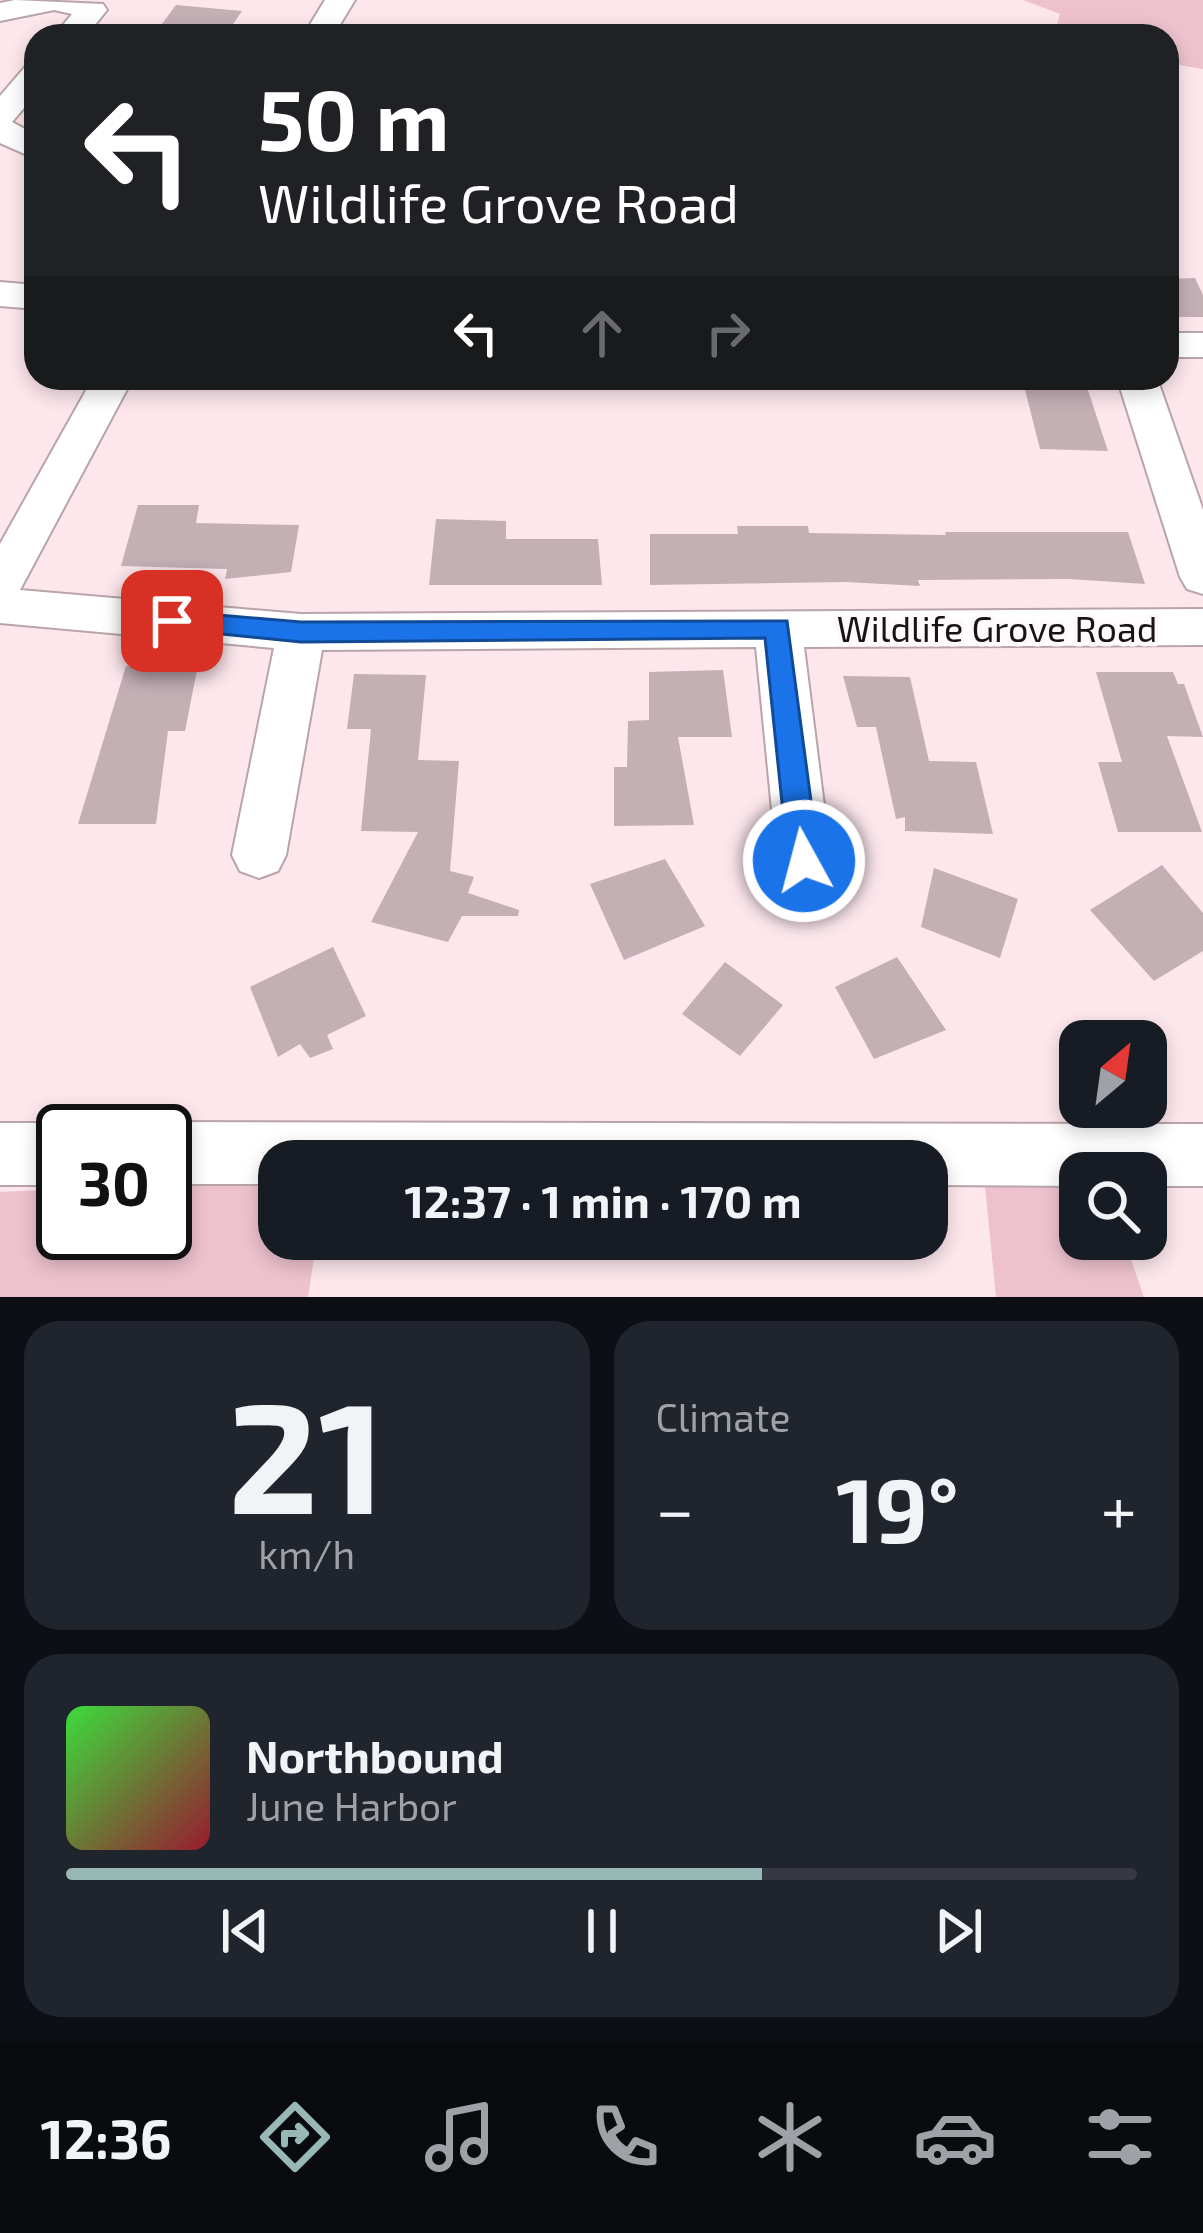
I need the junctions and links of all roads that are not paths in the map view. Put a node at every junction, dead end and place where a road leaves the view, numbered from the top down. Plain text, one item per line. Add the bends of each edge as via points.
1 (0, 13) edge
2 (80, 24) edge
3 (24, 88) edge
4 (0, 116) edge
5 (106, 390) edge
6 (1141, 390) edge
7 (1203, 577) edge
8 (0, 585) edge
9 (0, 606) edge
10 (1203, 626) edge
11 (778, 628) junction
12 (301, 632) junction
13 (259, 855) dead end
14 (804, 861) dead end
15 (192, 1153) edge
16 (0, 1154) edge
17 (36, 1154) edge
18 (1203, 1155) edge

1 - 2 street via 54,1 92,10
3 - 4 street
5 - 8 street
6 - 7 street
9 - 12 street, Wildlife Grove Road
10 - 11 street, Wildlife Grove Road
11 - 12 street, Wildlife Grove Road
11 - 14 street
12 - 13 street
15 - 18 street
16 - 17 street

